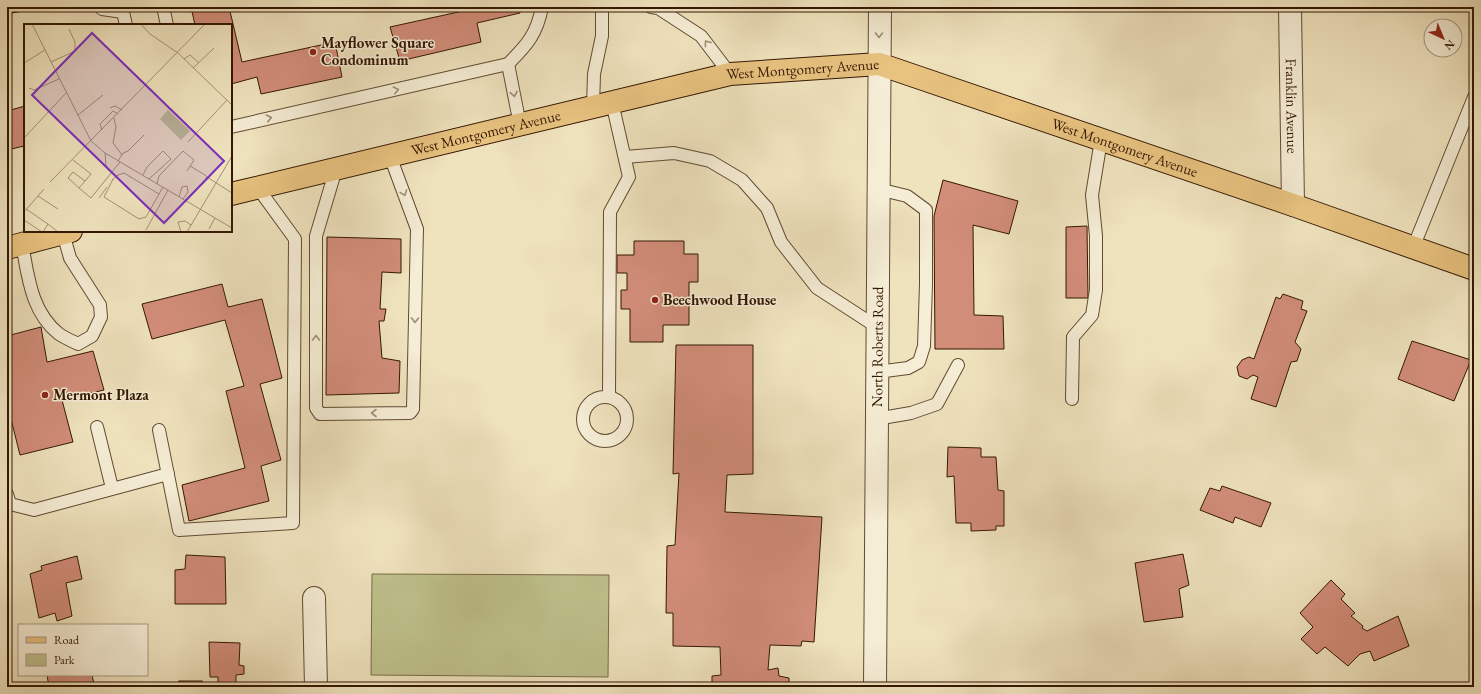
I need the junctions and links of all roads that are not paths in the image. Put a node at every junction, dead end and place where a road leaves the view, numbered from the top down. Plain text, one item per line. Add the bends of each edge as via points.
1 (102, 7) edge
2 (163, 7) edge
3 (542, 7) edge
4 (602, 7) edge
5 (651, 7) edge
6 (880, 7) edge
7 (1290, 7) edge
8 (126, 24) edge
9 (168, 24) edge
10 (508, 64) junction
11 (878, 64) junction
12 (730, 74) junction
13 (1474, 96) edge
14 (603, 105) junction
15 (520, 125) junction
16 (232, 127) edge
17 (1101, 140) junction
18 (390, 156) junction
19 (624, 158) junction
20 (336, 169) junction
21 (258, 188) junction
22 (878, 189) junction
23 (232, 194) edge
24 (1293, 205) junction
25 (67, 232) edge
26 (15, 246) edge
27 (1413, 248) junction
28 (1474, 269) edge
29 (877, 327) junction
30 (958, 365) dead end
31 (877, 372) junction
32 (609, 397) dead end
33 (1072, 399) dead end
34 (876, 419) junction
35 (97, 427) dead end
36 (159, 430) dead end
37 (168, 474) junction
38 (112, 488) junction
39 (8, 501) edge
40 (314, 598) dead end
41 (316, 687) edge
42 (875, 687) edge

1 - 8 lane via 123,12
2 - 9 lane
3 - 10 lane via 540,20 528,44
4 - 14 lane via 602,36 594,74
12 -> 5 lane via 702,36 658,8
6 -> 11 street, North Roberts Road
7 - 24 street, Franklin Avenue
10 -> 15 lane
16 -> 10 lane
11 - 12 main road, West Montgomery Avenue
11 - 17 main road, West Montgomery Avenue
11 - 22 street, North Roberts Road
12 - 14 main road, West Montgomery Avenue
13 - 27 lane
14 - 15 main road, West Montgomery Avenue
14 - 19 lane
15 - 18 main road, West Montgomery Avenue
17 - 24 main road, West Montgomery Avenue
17 - 33 lane via 1092,195 1096,236 1096,290 1092,316 1073,337
18 - 20 main road, West Montgomery Avenue
18 -> 20 lane via 417,229 413,409 410,413 320,414 316,408 316,236
19 - 29 lane via 674,153 710,161 742,180 767,208 781,242 817,288
19 - 32 lane via 629,177 610,212
20 - 21 main road, West Montgomery Avenue
21 - 23 main road, West Montgomery Avenue
21 - 37 lane via 295,239 294,523 179,530
22 - 29 street, North Roberts Road
22 - 31 lane via 907,196 926,210 926,284 924,346 920,362 908,368
24 - 27 main road, West Montgomery Avenue
25 - 26 main road
25 - 26 lane via 70,258 100,305 101,317 92,336 78,344 59,333 39,312
27 - 28 main road, West Montgomery Avenue
29 - 31 street, North Roberts Road
30 - 34 lane via 937,404 911,413
31 - 34 street, North Roberts Road
34 - 42 street, North Roberts Road
35 - 38 lane
36 - 37 lane
37 - 38 lane
38 - 39 lane via 34,510
40 - 41 street

